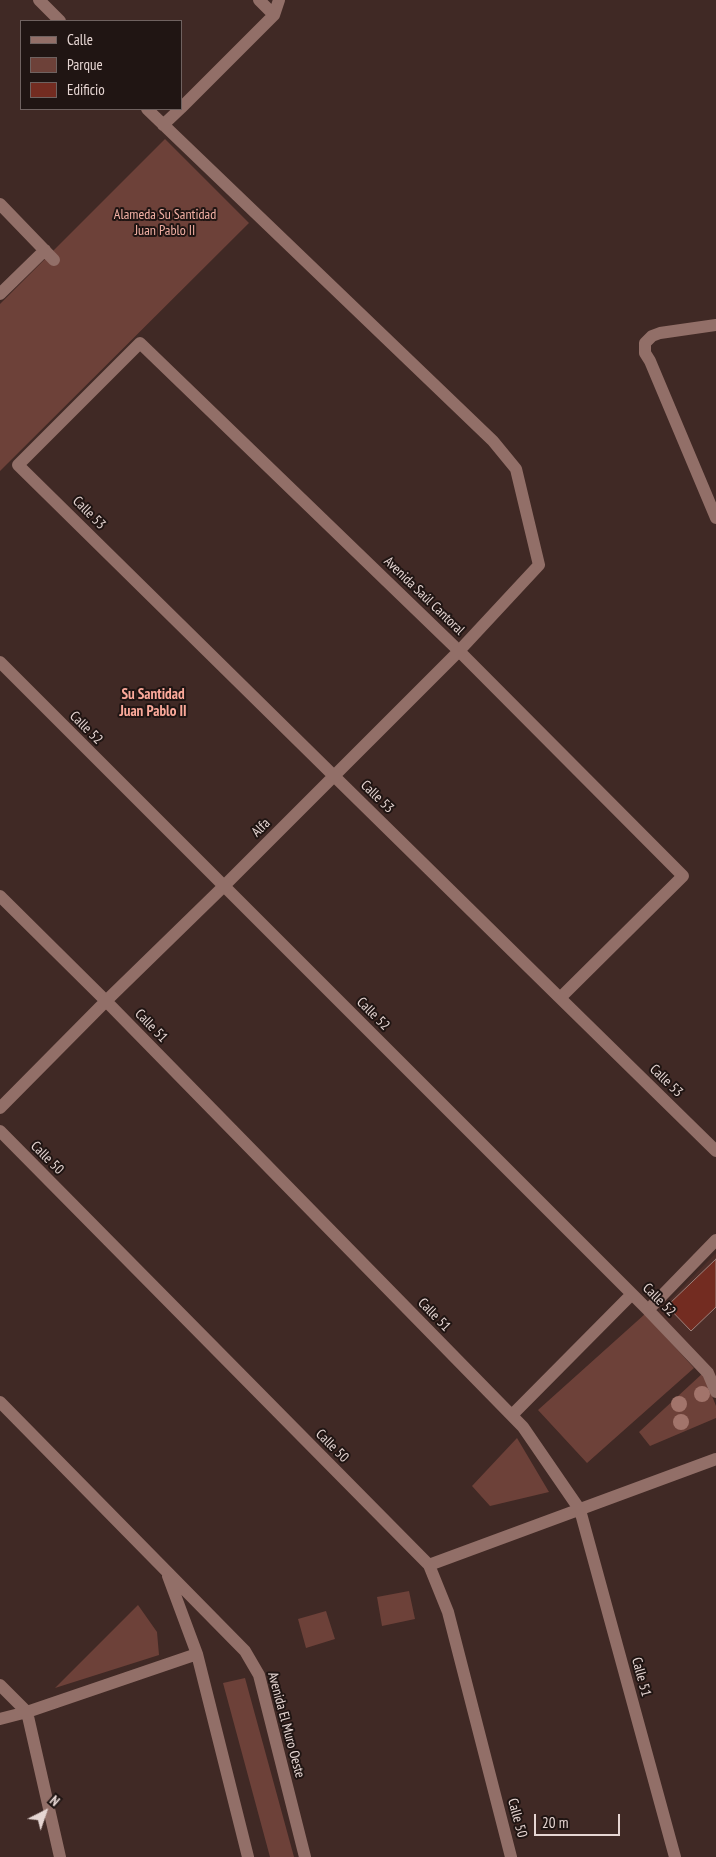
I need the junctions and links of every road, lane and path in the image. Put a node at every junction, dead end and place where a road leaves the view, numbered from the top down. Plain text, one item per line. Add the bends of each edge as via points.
1 (39, 0) edge
2 (260, 0) edge
3 (279, 0) edge
4 (274, 15) junction
5 (59, 20) edge
6 (182, 107) edge
7 (148, 110) edge
8 (179, 110) edge
9 (163, 125) junction
10 (0, 204) edge
11 (45, 250) junction
12 (54, 260) dead end
13 (0, 294) edge
14 (716, 325) edge
15 (140, 343) joint
16 (716, 518) edge
17 (459, 651) junction
18 (0, 662) edge
19 (334, 776) junction
20 (224, 886) junction
21 (0, 896) edge
22 (560, 998) junction
23 (106, 1001) junction
24 (0, 1108) edge
25 (0, 1132) edge
26 (716, 1151) edge
27 (716, 1240) edge
28 (632, 1294) junction
29 (648, 1310) junction
30 (716, 1392) edge
31 (0, 1402) edge
32 (512, 1415) junction
33 (716, 1459) edge
34 (580, 1510) junction
35 (429, 1566) junction
36 (168, 1573) junction
37 (196, 1654) junction
38 (0, 1685) edge
39 (27, 1712) junction
40 (0, 1719) edge
41 (60, 1857) edge
42 (248, 1857) edge
43 (305, 1857) edge
44 (511, 1857) edge
45 (675, 1857) edge

1 - 5 street
2 - 4 street
3 - 4 street
4 - 6 street
7 - 9 street
8 - 9 street
9 - 17 street, Alfa via 494,441 516,469 539,565
10 - 11 street
11 - 12 street
11 - 13 street
14 - 16 street via 660,333 645,343 645,353
15 - 17 street, Avenida Saúl Cantoral
15 - 19 street, Calle 53 via 18,465
17 - 19 street, Alfa
17 - 22 street, Avenida Saúl Cantoral via 682,876
18 - 20 street, Calle 52
19 - 20 street, Alfa
19 - 22 street, Calle 53
20 - 23 street, Alfa
20 - 28 street, Calle 52
21 - 23 street, Calle 51
22 - 26 street, Calle 53
23 - 24 street, Alfa
23 - 32 street, Calle 51
25 - 35 street, Calle 50
27 - 29 street
28 - 29 street, Calle 52
28 - 32 street
29 - 30 street, Calle 52 via 708,1372
31 - 36 street, Avenida El Muro Oeste
32 - 34 street, Calle 51
33 - 34 street
34 - 35 street
34 - 45 street, Calle 51
35 - 44 street, Calle 50 via 448,1612
36 - 37 street, Avenida El Muro Oeste
36 - 43 street, Avenida El Muro Oeste via 245,1651 259,1674
37 - 39 street
37 - 42 street, Avenida El Muro Oeste
38 - 39 street
39 - 40 street
39 - 41 street

